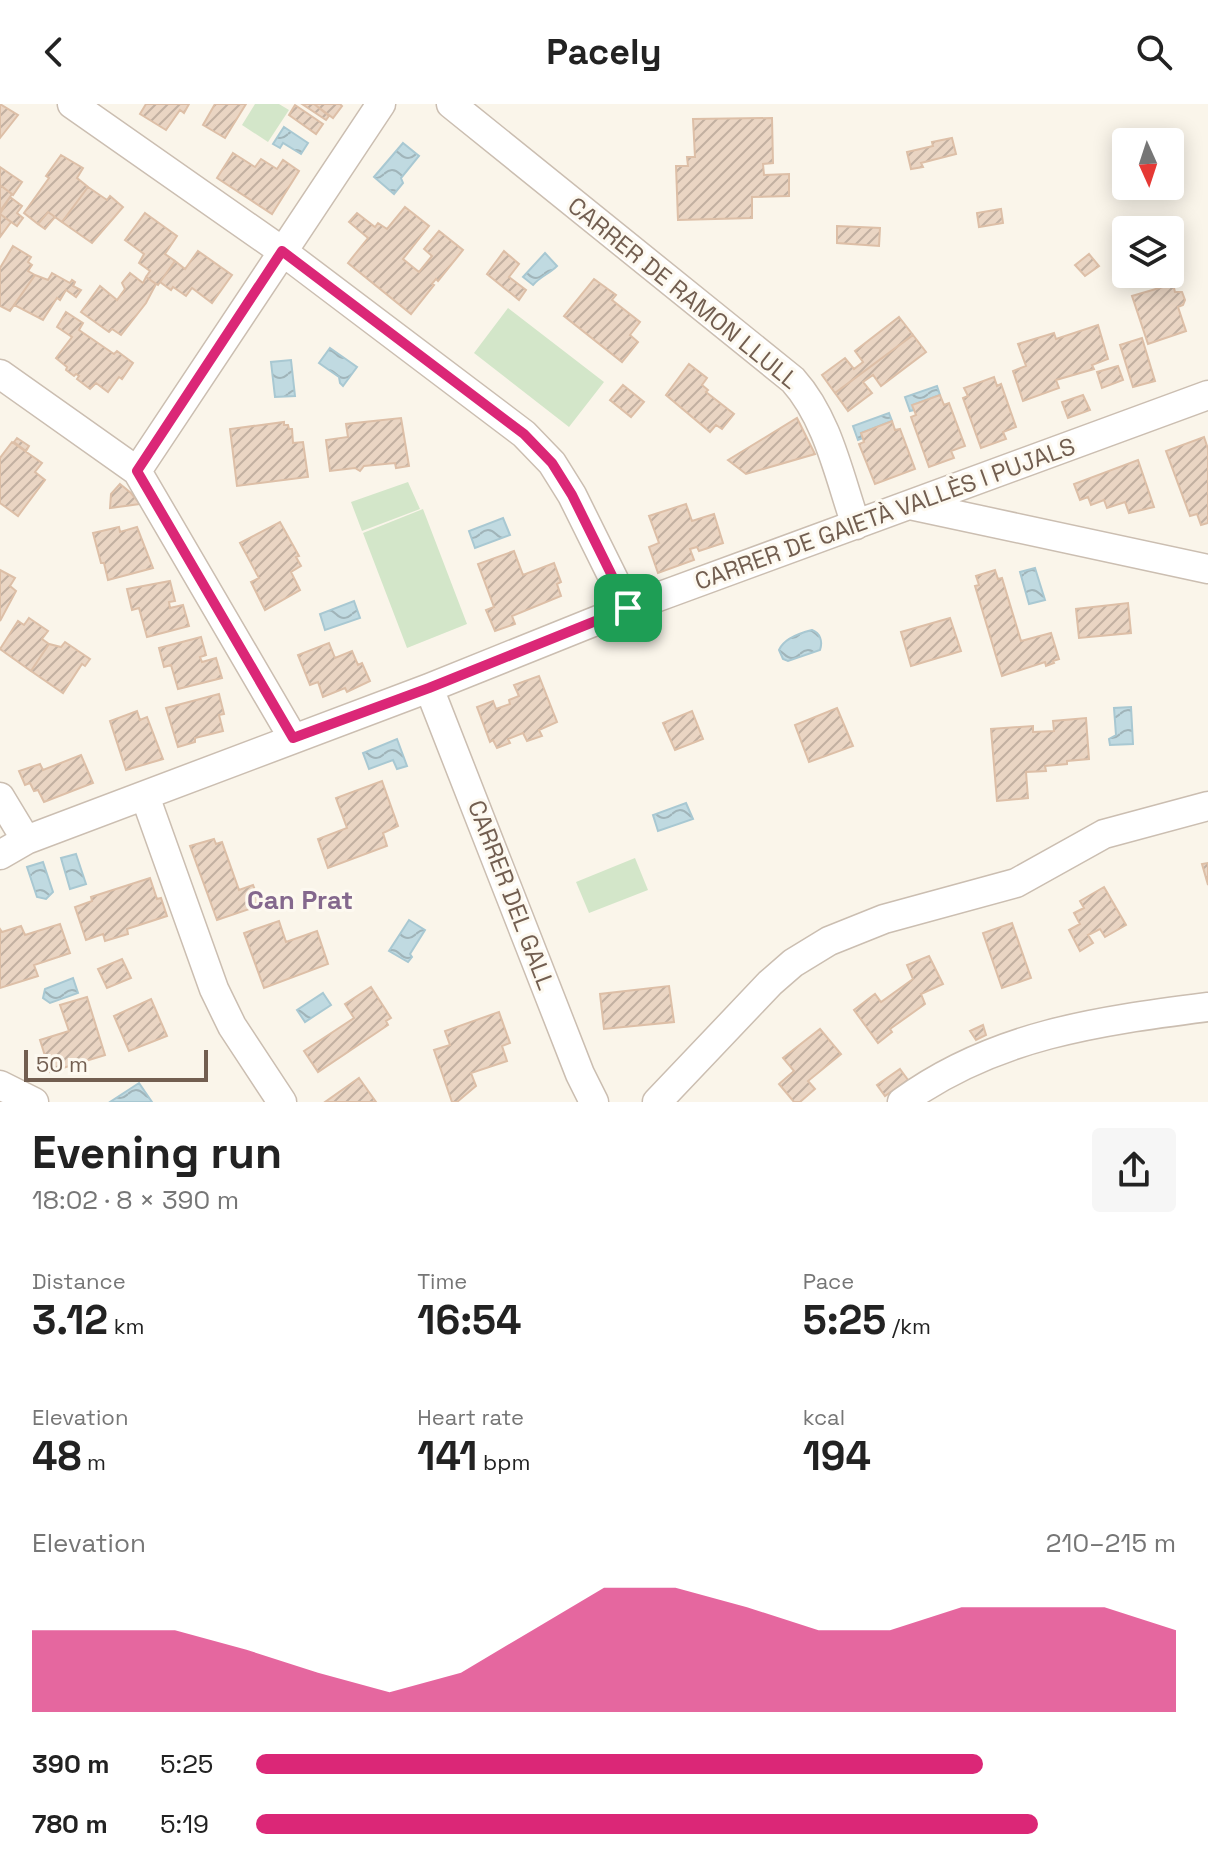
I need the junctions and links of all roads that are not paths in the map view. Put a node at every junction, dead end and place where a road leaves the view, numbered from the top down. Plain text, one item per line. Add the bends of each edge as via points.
1 (72, 104) edge
2 (381, 104) edge
3 (451, 104) edge
4 (282, 251) junction
5 (0, 374) edge
6 (1208, 395) edge
7 (137, 471) junction
8 (909, 505) junction
9 (856, 525) junction
10 (1208, 569) edge
11 (628, 608) junction
12 (429, 688) junction
13 (293, 738) junction
14 (145, 796) junction
15 (0, 797) edge
16 (1208, 806) edge
17 (26, 840) junction
18 (0, 855) edge
19 (1208, 1007) edge
20 (0, 1085) edge
21 (34, 1102) edge
22 (282, 1102) edge
23 (594, 1102) edge
24 (657, 1102) edge
25 (902, 1102) edge

1 - 4 street
2 - 4 street
3 - 9 street, CARRER DE RAMON LLULL via 793,380 820,422
4 - 7 street
4 - 11 street via 524,434 552,463 572,495
5 - 7 street
6 - 8 street, CARRER DE GAIETÀ VALLÈS I PUJALS
7 - 13 street
8 - 9 street, CARRER DE GAIETÀ VALLÈS I PUJALS
8 - 10 street
9 - 11 street, CARRER DE GAIETÀ VALLÈS I PUJALS
11 - 12 street, CARRER DE GAIETÀ VALLÈS I PUJALS
12 - 13 street, CARRER DE GAIETÀ VALLÈS I PUJALS
12 - 23 street, CARRER DEL GALL
13 - 14 street, CARRER DE GAIETÀ VALLÈS I PUJALS
14 - 17 street, CARRER DE GAIETÀ VALLÈS I PUJALS
14 - 22 street via 214,989
15 - 17 street
16 - 24 street via 1104,834 1016,883 884,919 829,941 770,983
17 - 18 street, CARRER DE GAIETÀ VALLÈS I PUJALS
19 - 25 street via 1045,1034 969,1061
20 - 21 street

